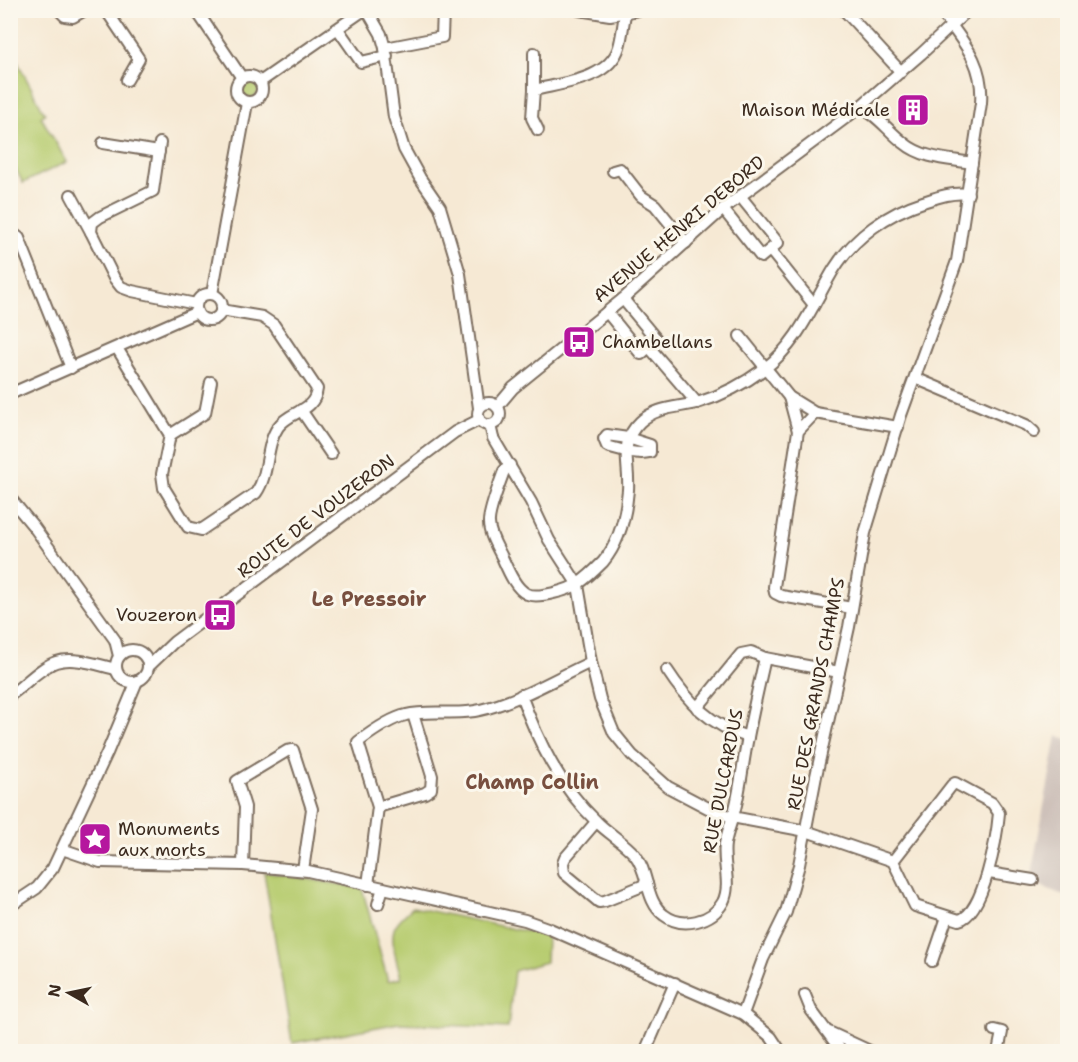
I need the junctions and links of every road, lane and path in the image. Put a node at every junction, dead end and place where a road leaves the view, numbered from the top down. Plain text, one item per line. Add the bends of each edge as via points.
1 (59, 10) edge
2 (85, 10) edge
3 (105, 10) edge
4 (196, 10) edge
5 (365, 10) edge
6 (443, 10) edge
7 (579, 10) edge
8 (638, 10) edge
9 (844, 10) edge
10 (940, 10) edge
11 (968, 10) edge
12 (625, 14) junction
13 (952, 26) junction
14 (338, 29) junction
15 (386, 52) junction
16 (534, 53) dead end
17 (901, 72) junction
18 (242, 78) junction
19 (127, 80) dead end
20 (260, 82) junction
21 (534, 90) junction
22 (247, 103) junction
23 (860, 107) junction
24 (538, 130) dead end
25 (103, 143) dead end
26 (972, 163) junction
27 (613, 171) dead end
28 (968, 194) junction
29 (71, 195) dead end
30 (740, 196) junction
31 (723, 209) junction
32 (10, 231) edge
33 (91, 232) junction
34 (686, 243) junction
35 (770, 250) junction
36 (212, 294) junction
37 (623, 299) junction
38 (814, 305) junction
39 (196, 308) junction
40 (221, 310) junction
41 (607, 312) junction
42 (740, 336) dead end
43 (649, 347) junction
44 (117, 348) junction
45 (71, 368) junction
46 (765, 368) junction
47 (915, 378) junction
48 (211, 382) dead end
49 (10, 394) edge
50 (789, 397) junction
51 (697, 403) junction
52 (497, 406) junction
53 (479, 408) junction
54 (302, 410) junction
55 (815, 413) junction
56 (479, 420) junction
57 (490, 425) junction
58 (898, 427) junction
59 (798, 431) junction
60 (1034, 432) dead end
61 (170, 435) junction
62 (628, 438) junction
63 (625, 451) junction
64 (331, 454) dead end
65 (510, 465) junction
66 (10, 498) edge
67 (578, 585) junction
68 (852, 608) junction
69 (115, 640) junction
70 (174, 642) junction
71 (137, 652) junction
72 (119, 656) junction
73 (765, 657) junction
74 (591, 662) junction
75 (148, 667) junction
76 (116, 669) junction
77 (667, 670) dead end
78 (839, 672) junction
79 (125, 680) junction
80 (137, 681) junction
81 (10, 695) edge
82 (521, 695) junction
83 (126, 704) junction
84 (697, 708) junction
85 (413, 714) junction
86 (748, 737) junction
87 (378, 807) junction
88 (732, 817) junction
89 (596, 822) junction
90 (806, 831) junction
91 (62, 849) junction
92 (893, 861) junction
93 (243, 865) junction
94 (303, 870) junction
95 (989, 873) junction
96 (1032, 880) dead end
97 (647, 884) junction
98 (368, 885) junction
99 (383, 888) junction
100 (378, 904) dead end
101 (10, 906) edge
102 (946, 917) junction
103 (932, 961) dead end
104 (675, 982) junction
105 (805, 995) dead end
106 (743, 1014) junction
107 (994, 1030) dead end
108 (840, 1045) edge
109 (645, 1052) edge
110 (781, 1052) edge
111 (872, 1052) edge
112 (998, 1052) edge

1 - 2 street via 65,16 73,16
3 - 19 street via 139,59
4 - 18 street
5 - 14 street
5 - 15 street via 381,34
6 - 15 street via 442,38
7 - 12 street
8 - 12 street
9 - 17 street
10 - 13 street, RUE DES GRANDS CHAMPS
11 - 13 street, AVENUE HENRI DEBORD
12 - 21 street via 619,49 605,68 591,76
13 - 17 street, AVENUE HENRI DEBORD
13 - 26 street, RUE DES GRANDS CHAMPS via 972,55 981,81
14 - 15 street via 361,62
14 - 20 street
15 - 53 street via 397,130 420,178 440,207 460,274
16 - 21 street
17 - 23 street, AVENUE HENRI DEBORD
18 - 20 street via 254,76
18 - 22 street via 236,91 239,99
20 - 22 street via 260,97
21 - 24 street via 532,118
22 - 36 street
23 - 26 street via 904,144 941,159
23 - 30 street, AVENUE HENRI DEBORD
25 - 33 street via 160,148 153,191 100,217 92,223
26 - 28 street, RUE DES GRANDS CHAMPS
27 - 34 street via 620,169
28 - 38 street via 915,204 875,226 842,258
28 - 47 street, RUE DES GRANDS CHAMPS via 957,261
29 - 33 street
30 - 31 street, AVENUE HENRI DEBORD
30 - 35 street via 778,243
31 - 34 street, AVENUE HENRI DEBORD
31 - 35 street via 761,257
32 - 45 street via 19,238
33 - 39 street via 121,287
34 - 37 street, AVENUE HENRI DEBORD
35 - 38 street
36 - 39 street via 204,294
36 - 40 street via 219,298
37 - 41 street, AVENUE HENRI DEBORD
37 - 43 street via 657,340
38 - 46 street via 799,331
39 - 40 street via 203,319 212,320
39 - 44 street
40 - 54 street via 262,317 274,325 316,389 315,399
41 - 43 street via 641,354
41 - 52 street, AVENUE HENRI DEBORD via 513,388
42 - 46 street
43 - 51 street
44 - 45 street
44 - 61 street
45 - 49 street
46 - 50 street
46 - 51 street via 722,395
47 - 58 street, RUE DES GRANDS CHAMPS
47 - 60 street via 1026,424
48 - 61 street via 205,413
50 - 55 street
50 - 59 street
51 - 62 street via 653,412
52 - 53 street via 484,403
52 - 57 street via 499,418
53 - 56 street
54 - 61 street via 280,424 273,436 263,484 256,493 201,530 188,527 164,488 162,474
54 - 64 street
55 - 58 street
55 - 59 street
56 - 57 street
56 - 70 street, ROUTE DE VOUZERON via 455,432
57 - 65 street via 493,438
58 - 68 street, RUE DES GRANDS CHAMPS via 865,533
59 - 68 street via 775,593
62 - 63 street
62 - 63 street via 610,435 604,439 608,446
62 - 63 street via 650,445 651,449 647,453
63 - 67 street via 628,490 621,527 603,561
65 - 67 street via 549,540
65 - 67 street via 504,471 489,523 507,567 527,594 556,593
66 - 69 street
67 - 74 street
68 - 78 street, RUE DES GRANDS CHAMPS
69 - 71 street
69 - 72 street
70 - 71 street, ROUTE DE VOUZERON
70 - 75 street, ROUTE DE VOUZERON
71 - 72 street via 125,651
71 - 75 street via 145,657
72 - 76 street
73 - 78 street
73 - 84 street via 751,652 741,654
73 - 86 street, RUE DULCARDUS
74 - 82 street
74 - 88 street via 606,715 614,733 632,755 668,787
75 - 80 street
76 - 79 street
76 - 81 street via 75,661 56,662
77 - 84 street
78 - 90 street, RUE DES GRANDS CHAMPS
79 - 80 street
79 - 83 street
80 - 83 street
82 - 85 street via 473,711
82 - 89 street, RUE DULCARDUS via 549,761
83 - 91 street
84 - 86 street via 732,732
85 - 87 street via 393,720 358,742
85 - 87 street via 432,776 431,789
86 - 88 street, RUE DULCARDUS
87 - 98 street
88 - 90 street
88 - 97 street, RUE DULCARDUS via 723,858 726,893 709,916 692,922 674,921 654,904
89 - 97 street, RUE DULCARDUS via 637,857
89 - 97 street via 565,858 564,873 599,902
90 - 92 street
90 - 106 street, RUE DES GRANDS CHAMPS via 786,912
91 - 93 street via 100,862
91 - 101 street via 37,888
92 - 95 street via 955,783 998,809
92 - 102 street via 915,906
93 - 94 street
93 - 94 street via 245,807 237,781 293,750 312,809
94 - 98 street
95 - 96 street
95 - 102 street via 968,915 959,920
98 - 99 street
99 - 100 street
99 - 104 street via 525,920
102 - 103 street
104 - 106 street
104 - 109 street
105 - 108 street via 811,1010
106 - 110 street via 771,1037
107 - 112 street via 1002,1032
108 - 111 street

